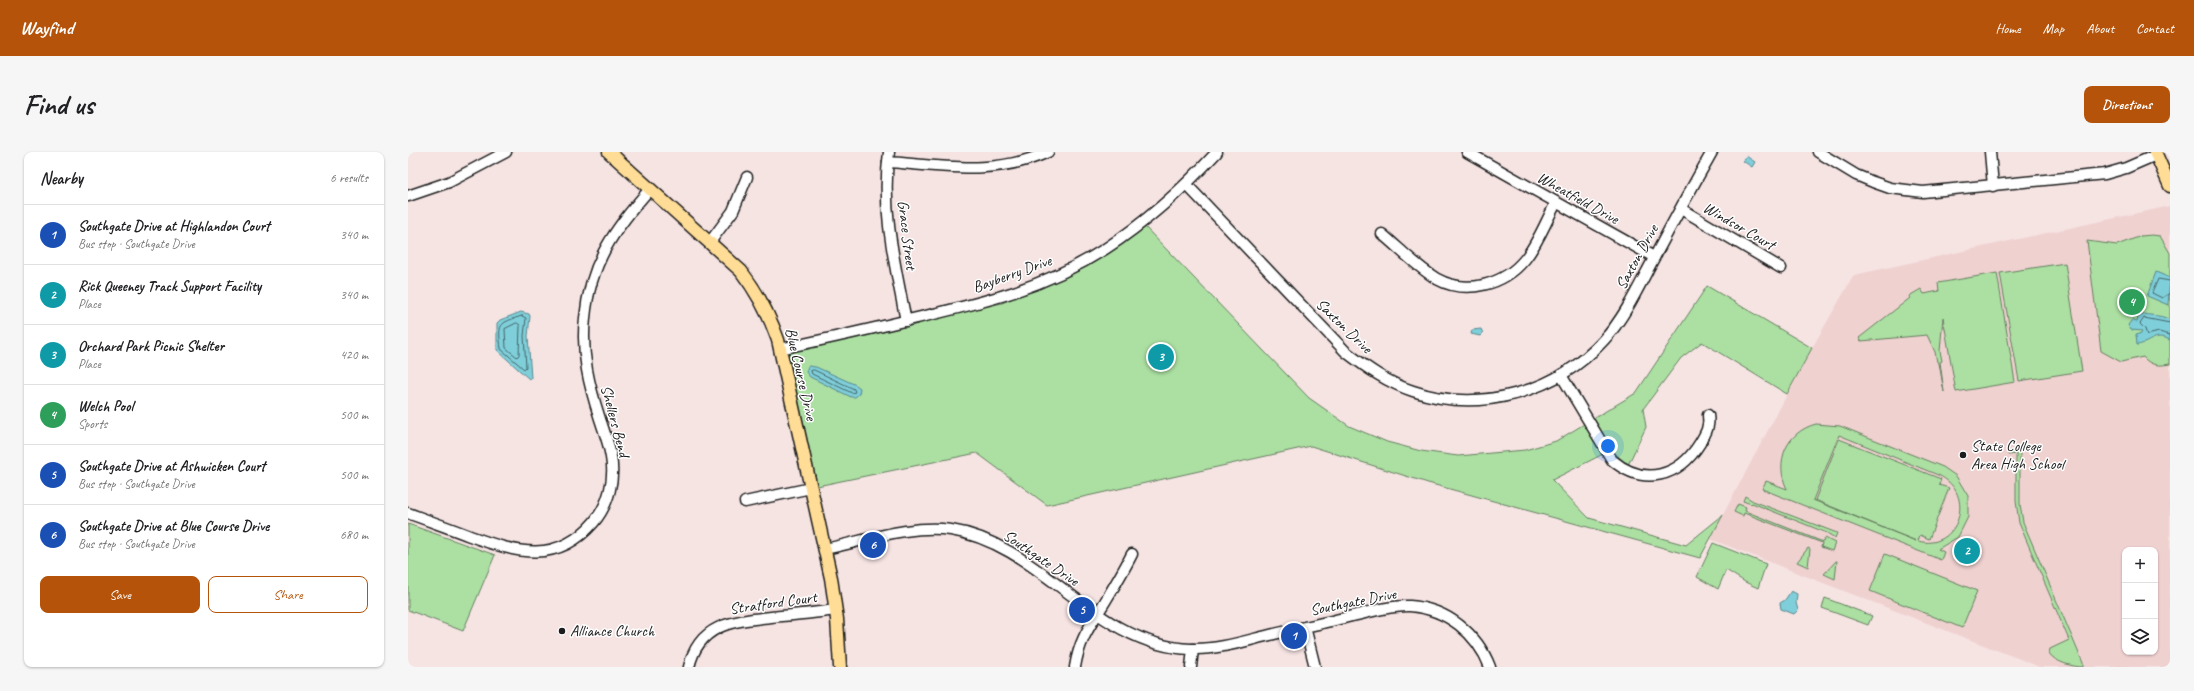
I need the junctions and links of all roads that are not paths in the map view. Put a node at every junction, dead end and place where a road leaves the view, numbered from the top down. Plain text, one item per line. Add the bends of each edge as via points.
1 (506, 152) edge
2 (609, 152) edge
3 (1048, 152) edge
4 (1217, 152) edge
5 (1467, 152) edge
6 (1818, 152) edge
7 (1990, 152) edge
8 (2156, 153) edge
9 (1707, 154) edge
10 (888, 157) edge
11 (747, 177) dead end
12 (1186, 184) junction
13 (1993, 186) junction
14 (2170, 186) edge
15 (650, 189) junction
16 (408, 196) edge
17 (1556, 203) junction
18 (1681, 209) junction
19 (1382, 234) dead end
20 (710, 242) junction
21 (1654, 257) junction
22 (1781, 268) dead end
23 (906, 321) junction
24 (780, 349) junction
25 (1561, 376) junction
26 (1708, 415) dead end
27 (811, 488) junction
28 (745, 502) dead end
29 (408, 513) edge
30 (825, 549) junction
31 (1132, 554) dead end
32 (836, 610) junction
33 (1096, 613) junction
34 (1305, 627) junction
35 (1191, 649) junction
36 (689, 667) edge
37 (840, 667) edge
38 (1075, 667) edge
39 (1190, 667) edge
40 (1315, 667) edge
41 (1490, 667) edge

1 - 16 street via 449,182
2 - 15 main road, Blue Course Drive
3 - 10 street via 1030,159 973,169
4 - 12 street, Bayberry Drive
5 - 17 street, Wheatfield Drive
6 - 13 street via 1856,175 1890,188 1923,192
7 - 13 street
8 - 13 street via 2126,168 2105,174
8 - 14 main road
9 - 18 street, Saxton Drive
10 - 23 street, Grace Street via 888,221
11 - 20 street via 733,211
12 - 23 street, Bayberry Drive via 1165,205 1135,228 1104,249 1058,274 991,301
12 - 25 street, Saxton Drive via 1346,352 1384,378 1420,393 1465,400 1510,396
15 - 20 main road, Blue Course Drive
15 - 29 street, Shellers Bend via 616,230 596,270 588,294 584,343 586,366 612,465 608,497 596,519 580,536 569,543 546,551 526,553 506,549
17 - 19 street via 1526,259 1510,273 1482,286 1457,286 1437,279
17 - 21 street, Wheatfield Drive
18 - 21 street, Saxton Drive
18 - 22 street, Windsor Court
20 - 24 main road, Blue Course Drive via 741,271 755,291 770,317
21 - 25 street, Saxton Drive via 1611,331 1587,357
23 - 24 street, Bayberry Drive
24 - 27 main road, Blue Course Drive
25 - 26 street via 1612,460 1623,468 1639,474 1661,475 1684,464 1692,456 1706,432 1709,425
27 - 28 street
27 - 30 main road, Blue Course Drive
30 - 32 main road, Blue Course Drive
30 - 33 street, Southgate Drive via 916,530 951,530 977,536 1010,552
31 - 33 street
32 - 36 street, Stratford Court via 726,623 705,637
32 - 37 main road, Blue Course Drive
33 - 35 street, Southgate Drive via 1144,639 1167,646
33 - 38 street via 1080,642
34 - 35 street, Southgate Drive via 1230,644
34 - 40 street
34 - 41 street, Southgate Drive via 1396,606 1423,609 1448,618 1468,632 1483,650
35 - 39 street

